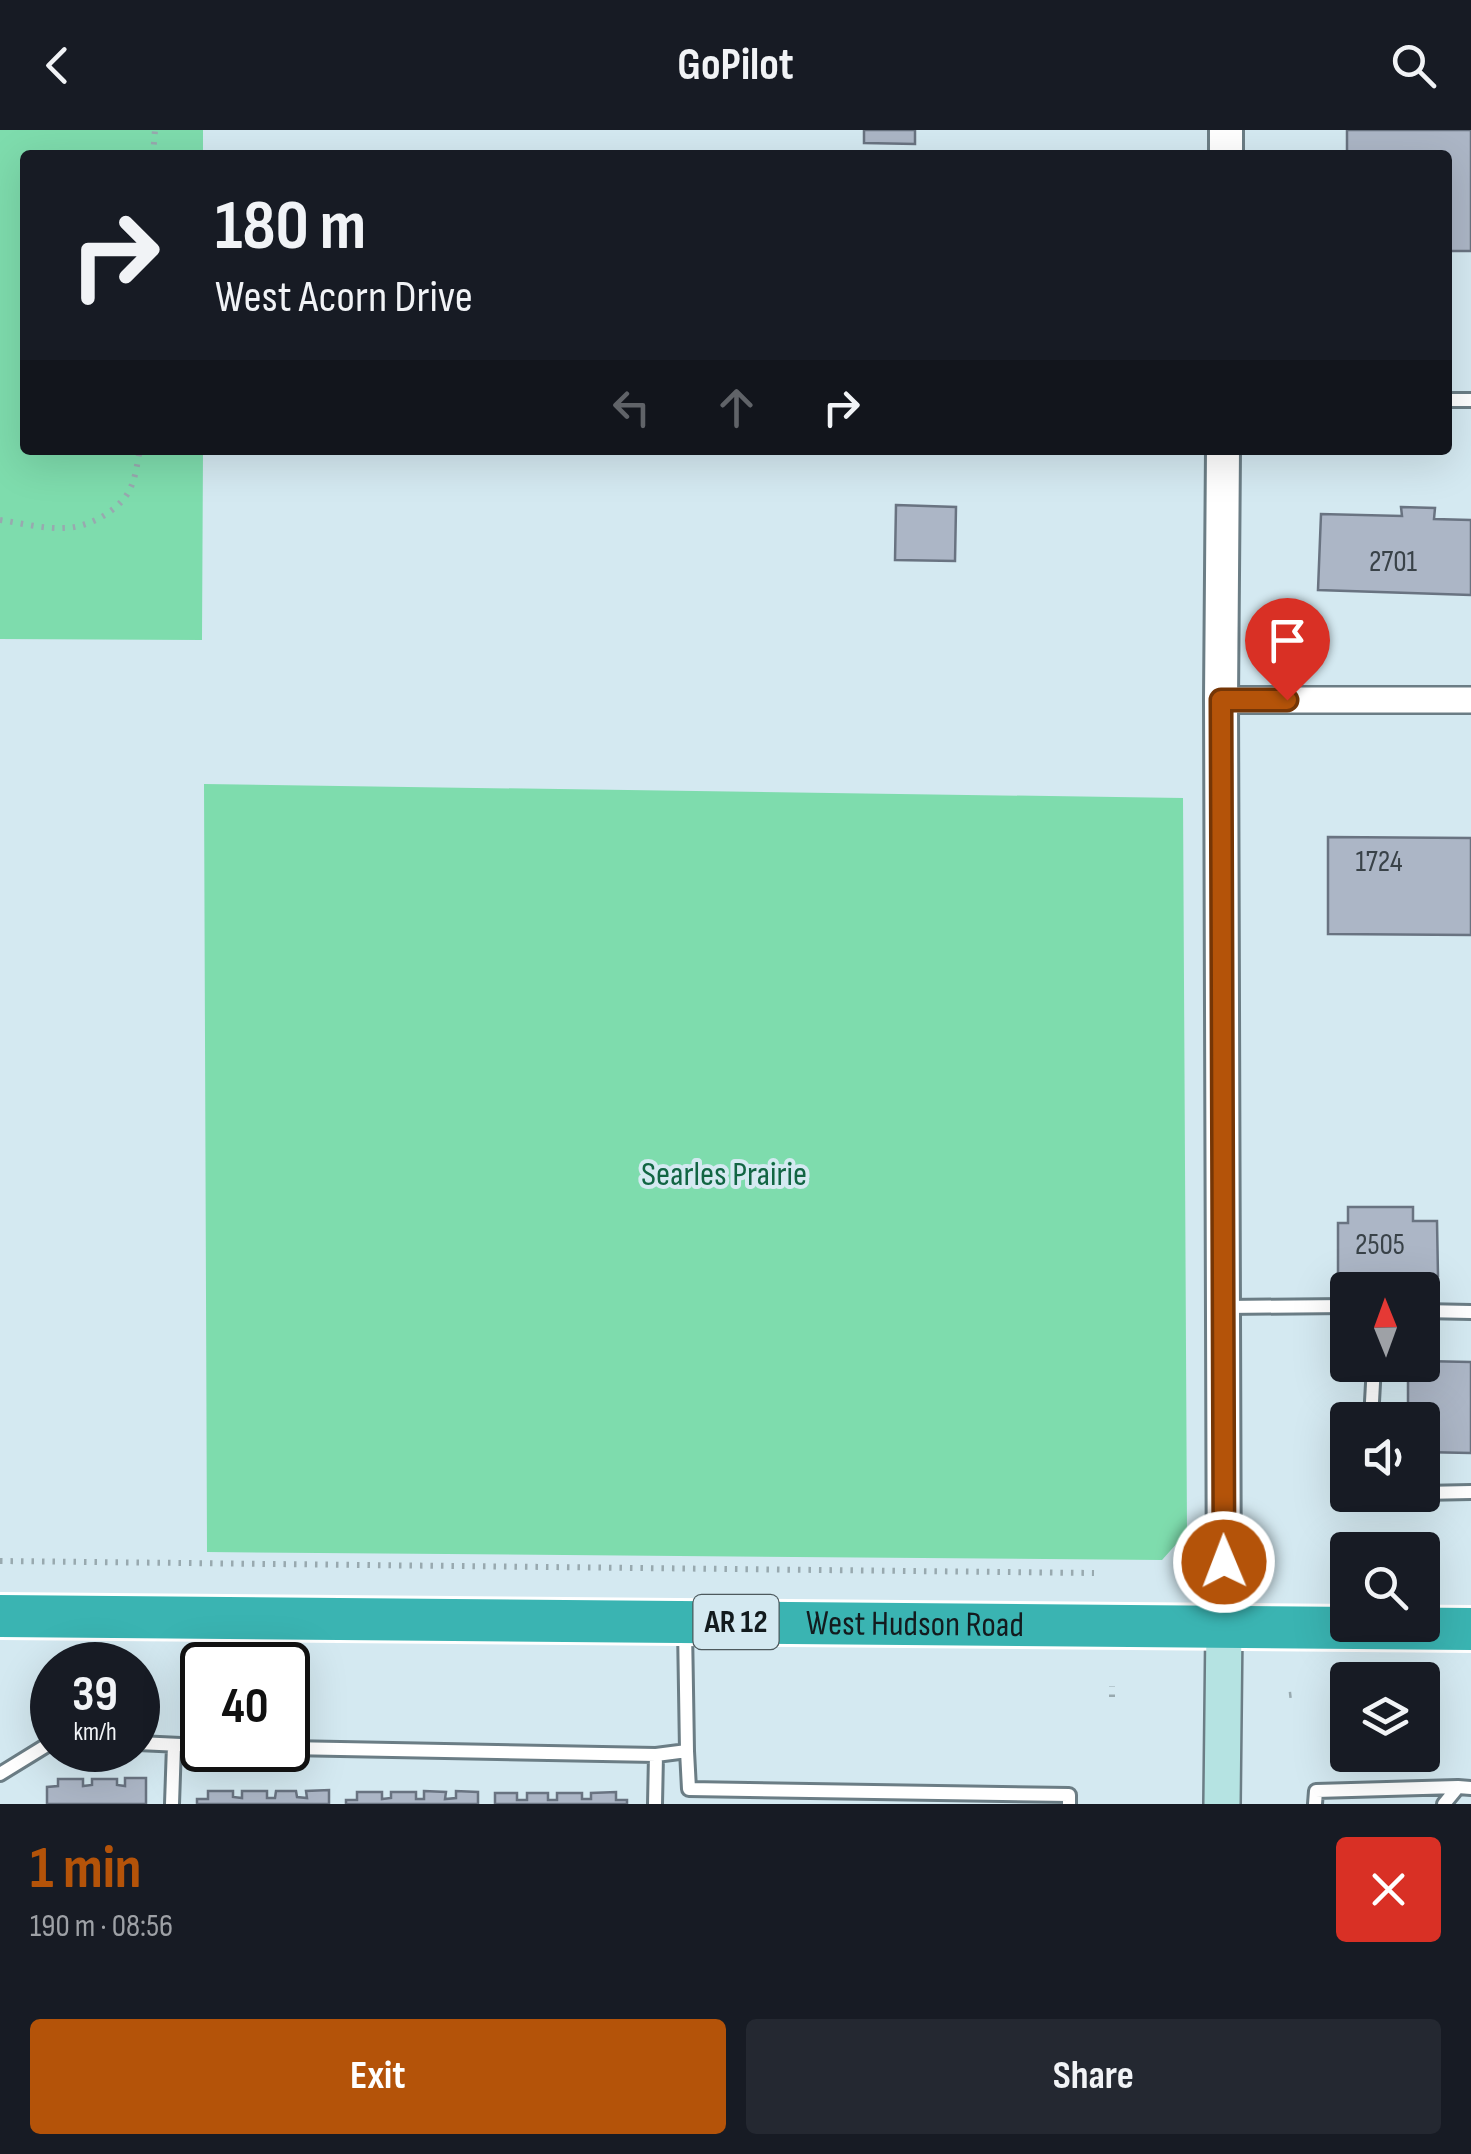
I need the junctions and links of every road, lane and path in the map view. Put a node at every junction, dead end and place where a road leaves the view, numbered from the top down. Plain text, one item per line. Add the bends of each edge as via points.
1 (139, 455) edge
2 (1223, 455) edge
3 (0, 520) edge
4 (1221, 700) junction
5 (1471, 700) edge
6 (1330, 1306) edge
7 (1222, 1307) junction
8 (1440, 1311) edge
9 (1471, 1312) edge
10 (1471, 1492) edge
11 (1440, 1493) edge
12 (0, 1561) edge
13 (1094, 1573) dead end
14 (0, 1616) edge
15 (684, 1622) junction
16 (1224, 1626) junction
17 (1471, 1629) edge
18 (1112, 1686) dead end
19 (1112, 1697) dead end
20 (160, 1744) edge
21 (174, 1745) junction
22 (180, 1745) edge
23 (310, 1748) edge
24 (687, 1751) junction
25 (656, 1755) junction
26 (30, 1756) edge
27 (0, 1774) edge
28 (1464, 1788) edge
29 (772, 1797) edge
30 (172, 1804) edge
31 (655, 1804) edge
32 (1068, 1804) edge
33 (1222, 1804) edge
34 (1316, 1804) edge
35 (1444, 1804) edge

1 - 3 path via 126,496 96,520 59,529
2 - 4 street
4 - 5 street
4 - 7 street
6 - 7 lane
7 - 16 street
8 - 9 lane
10 - 11 lane
12 - 13 path
14 - 15 highway, West Hudson Road / AR 12
15 - 16 highway, West Hudson Road / AR 12
15 - 24 lane
16 - 17 highway, West Hudson Road / AR 12
16 - 33 main road
18 - 19 path
20 - 21 lane
21 - 22 lane
21 - 30 lane
23 - 25 lane
24 - 25 lane
24 - 29 lane via 689,1789
25 - 31 lane
26 - 27 lane
28 - 34 lane via 1316,1792
28 - 35 lane
29 - 32 lane via 1068,1795

